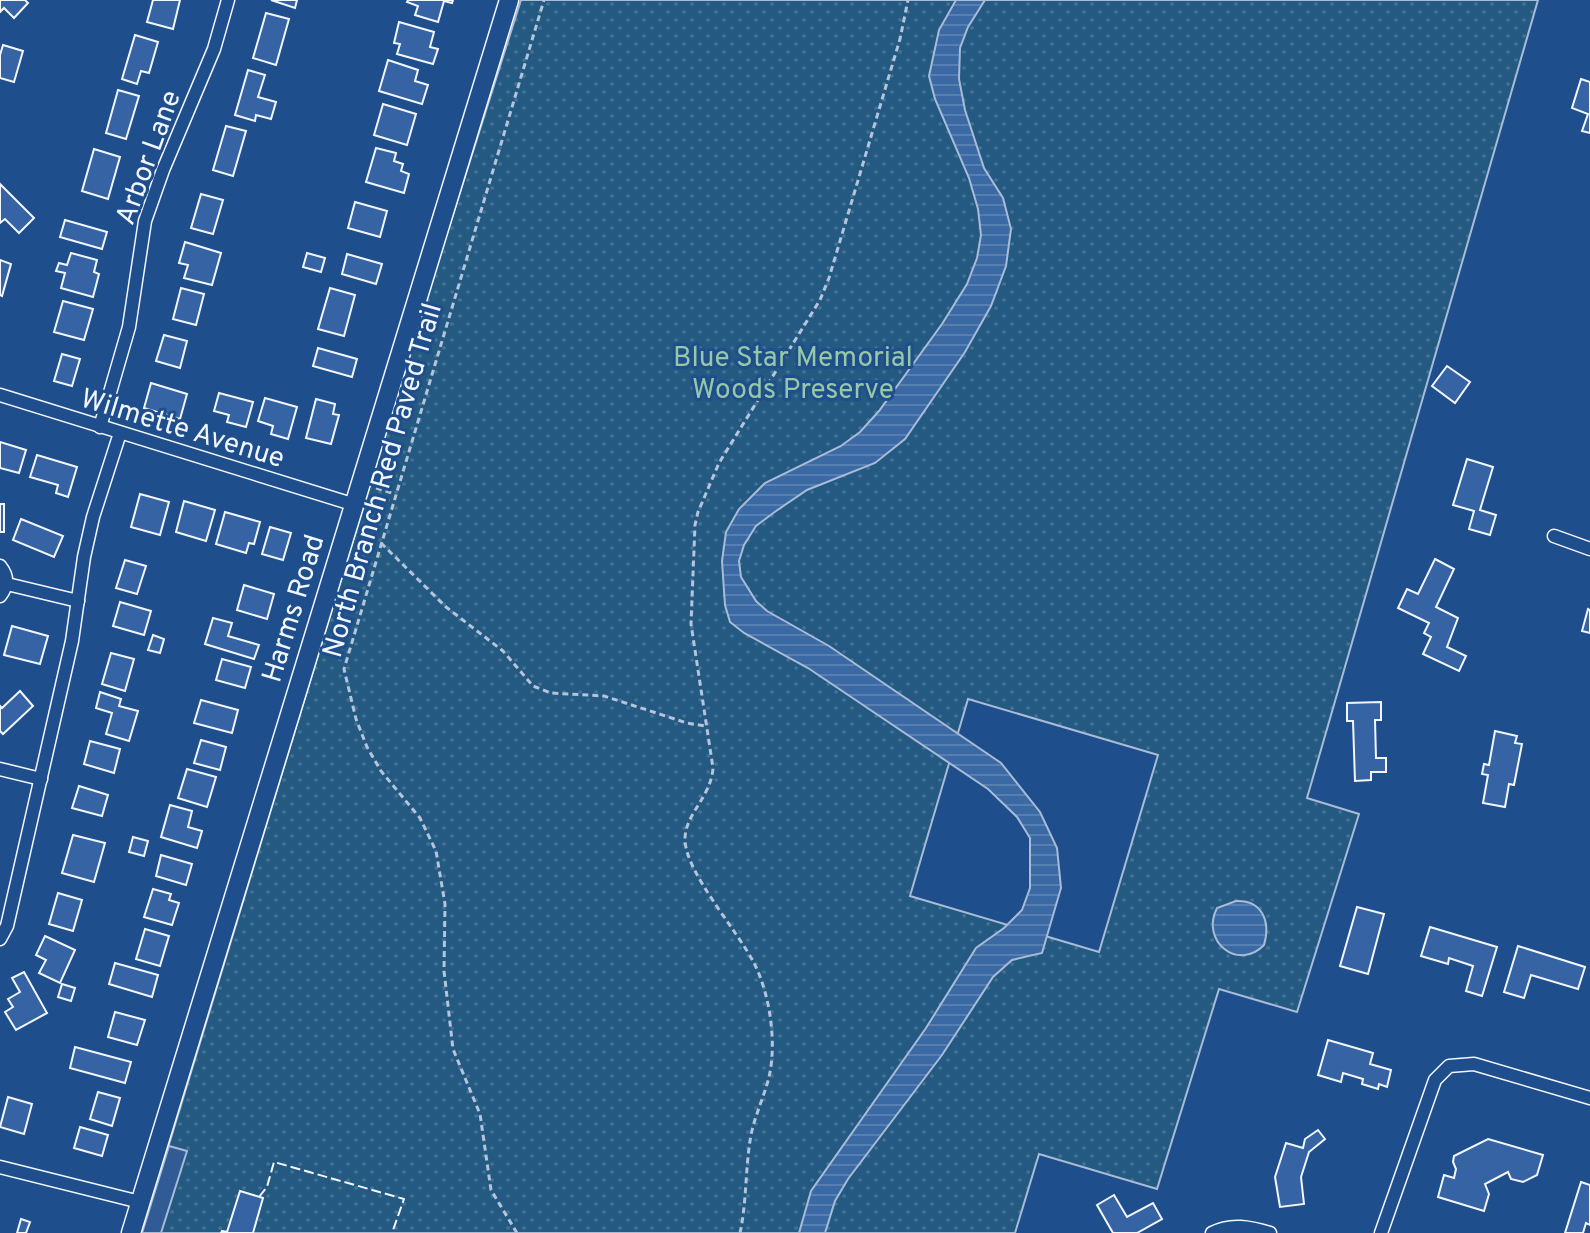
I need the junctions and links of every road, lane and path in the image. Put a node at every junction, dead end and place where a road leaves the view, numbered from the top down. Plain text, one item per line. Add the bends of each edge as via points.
1 (228, 0) edge
2 (509, 0) edge
3 (544, 0) edge
4 (908, 0) edge
5 (0, 395) edge
6 (100, 427) junction
7 (120, 433) junction
8 (369, 487) dead end
9 (395, 494) junction
10 (352, 504) junction
11 (1554, 536) dead end
12 (380, 542) junction
13 (1590, 549) edge
14 (0, 566) edge
15 (7, 584) junction
16 (0, 596) edge
17 (78, 601) junction
18 (705, 726) junction
19 (0, 769) edge
20 (41, 779) junction
21 (0, 939) edge
22 (1590, 1098) edge
23 (0, 1167) edge
24 (140, 1202) junction
25 (131, 1233) edge
26 (517, 1233) edge
27 (740, 1233) edge
28 (1212, 1233) edge
29 (1270, 1233) edge
30 (1381, 1233) edge

1 - 6 street, Arbor Lane via 214,49 145,221 129,327
2 - 10 main road, Harms Road
3 - 9 path, North Branch Red Paved Trail
4 - 18 path via 829,278 811,317 719,463 698,512 691,624
5 - 6 street, Wilmette Avenue
6 - 7 street, Wilmette Avenue
7 - 10 street, Wilmette Avenue
7 - 17 street via 93,517
8 - 9 path
9 - 12 path, North Branch Red Paved Trail
10 - 24 main road, Harms Road
11 - 13 street
12 - 18 path via 446,607 503,651 533,686 551,693 604,696
12 - 26 path, North Branch Red Paved Trail via 348,650 348,690 367,747 420,818 436,851 445,904 444,971 453,1049 480,1114 491,1190
14 - 15 street
15 - 16 street
15 - 17 street
17 - 20 street
18 - 27 path via 712,781 686,827 685,842 695,873 761,977 772,1038 769,1078 751,1134
19 - 20 street
20 - 21 street
22 - 30 street via 1483,1066 1449,1066 1435,1080
23 - 24 street
24 - 25 main road, Harms Road
28 - 29 street via 1222,1227 1248,1227

